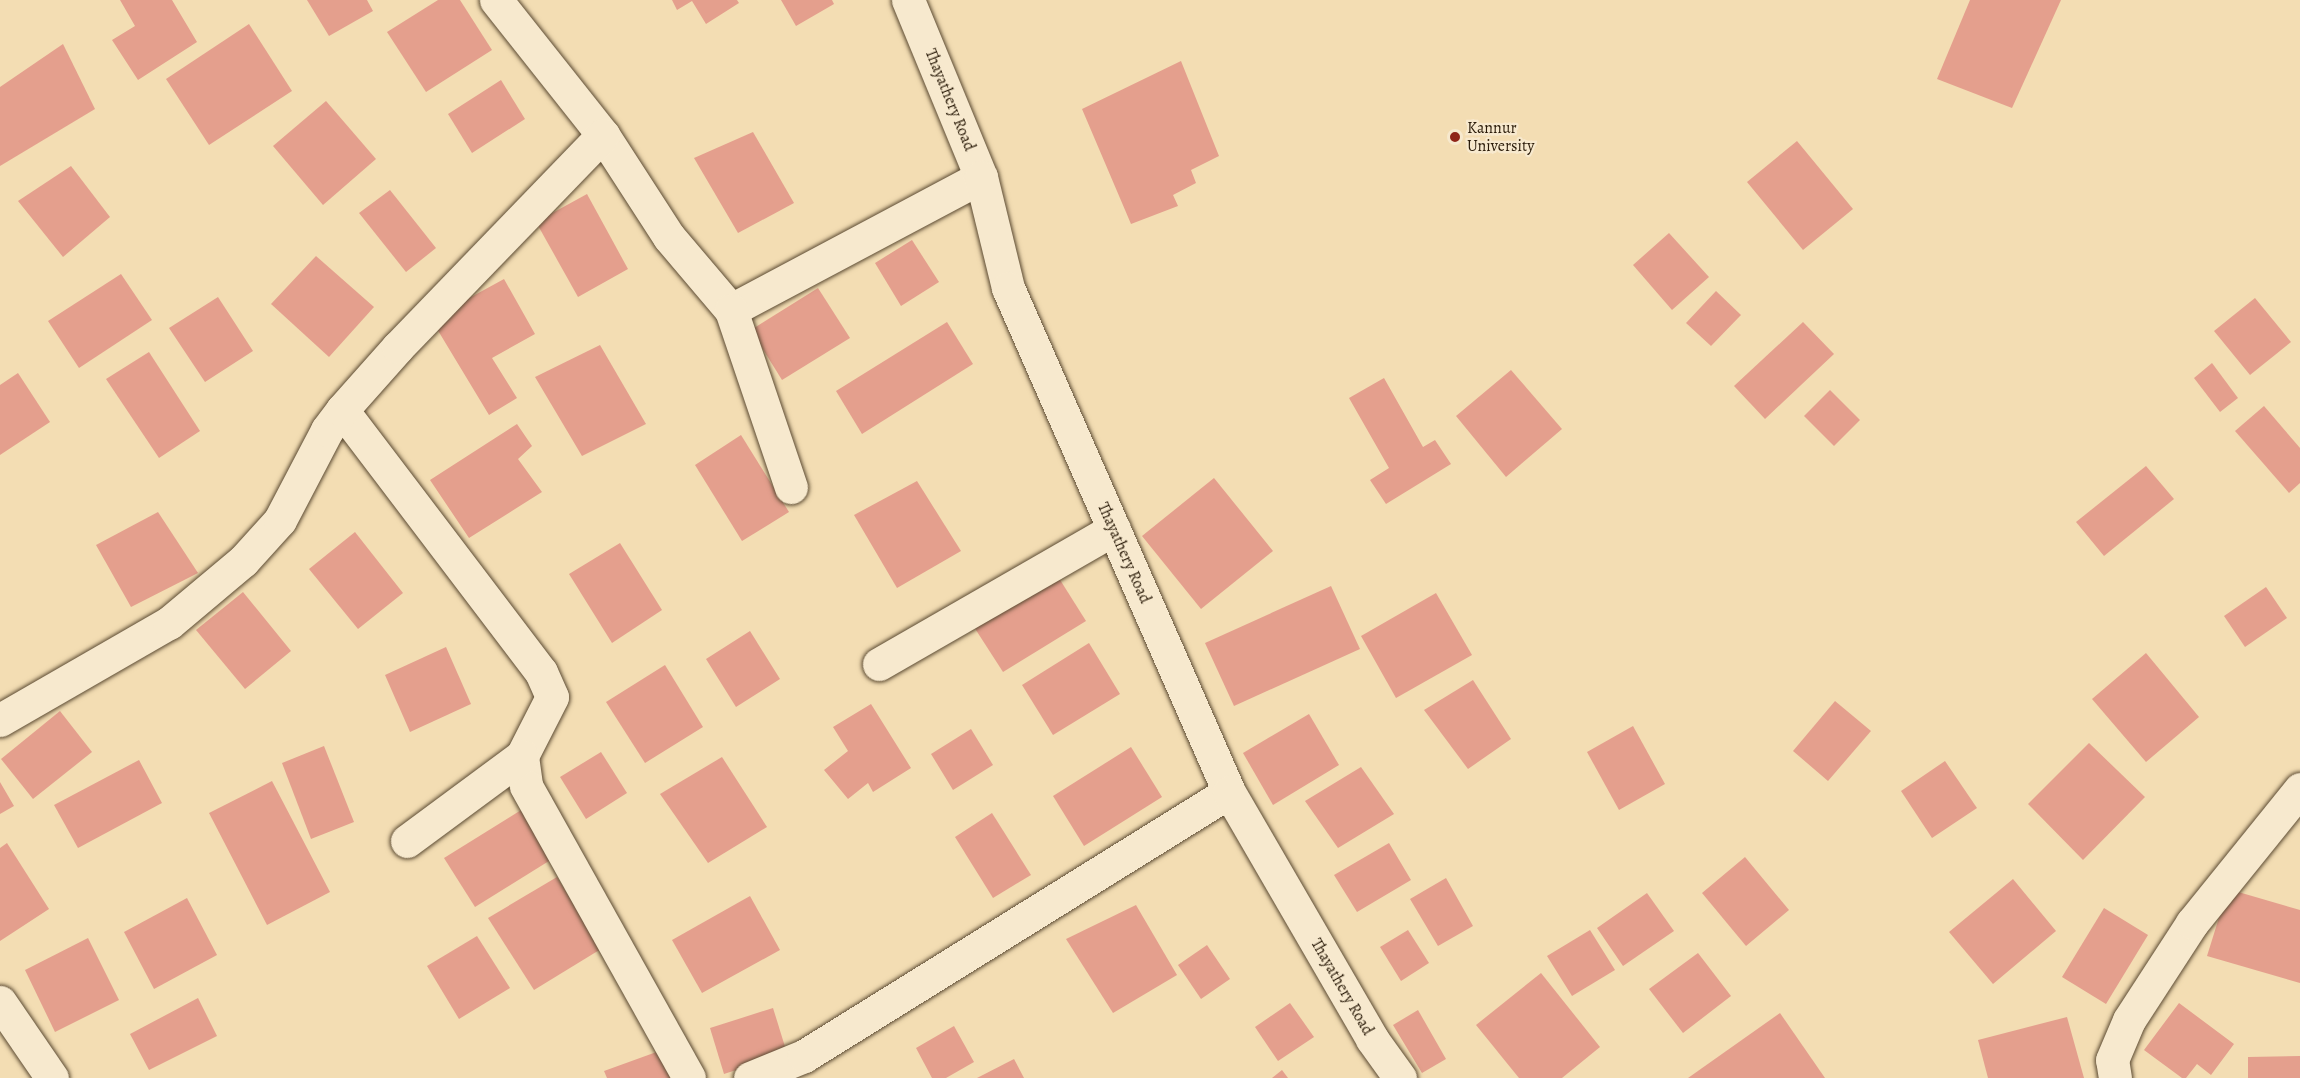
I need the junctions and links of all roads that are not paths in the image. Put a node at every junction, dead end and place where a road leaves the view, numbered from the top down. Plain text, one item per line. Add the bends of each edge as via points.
1 (496, 0) edge
2 (908, 0) edge
3 (603, 135) junction
4 (981, 177) junction
5 (731, 310) junction
6 (342, 410) junction
7 (791, 487) dead end
8 (1114, 530) junction
9 (879, 664) dead end
10 (0, 720) edge
11 (522, 756) junction
12 (2300, 789) edge
13 (1229, 792) junction
14 (407, 841) dead end
15 (0, 1002) edge
16 (52, 1078) edge
17 (689, 1078) edge
18 (750, 1078) edge
19 (1401, 1078) edge
20 (2115, 1078) edge

1 - 3 street
2 - 4 street, Thayathery Road
3 - 5 street via 669,237
3 - 6 street
4 - 5 street
4 - 8 street, Thayathery Road via 1008,288
5 - 7 street
6 - 10 street via 327,430 280,520 243,561 169,623
6 - 11 street via 541,672 552,698
8 - 9 street
8 - 13 street, Thayathery Road
11 - 14 street
11 - 17 street via 526,786
12 - 20 street via 2192,923 2135,1011 2112,1060
13 - 18 street via 804,1056
13 - 19 street, Thayathery Road via 1372,1039
15 - 16 street

